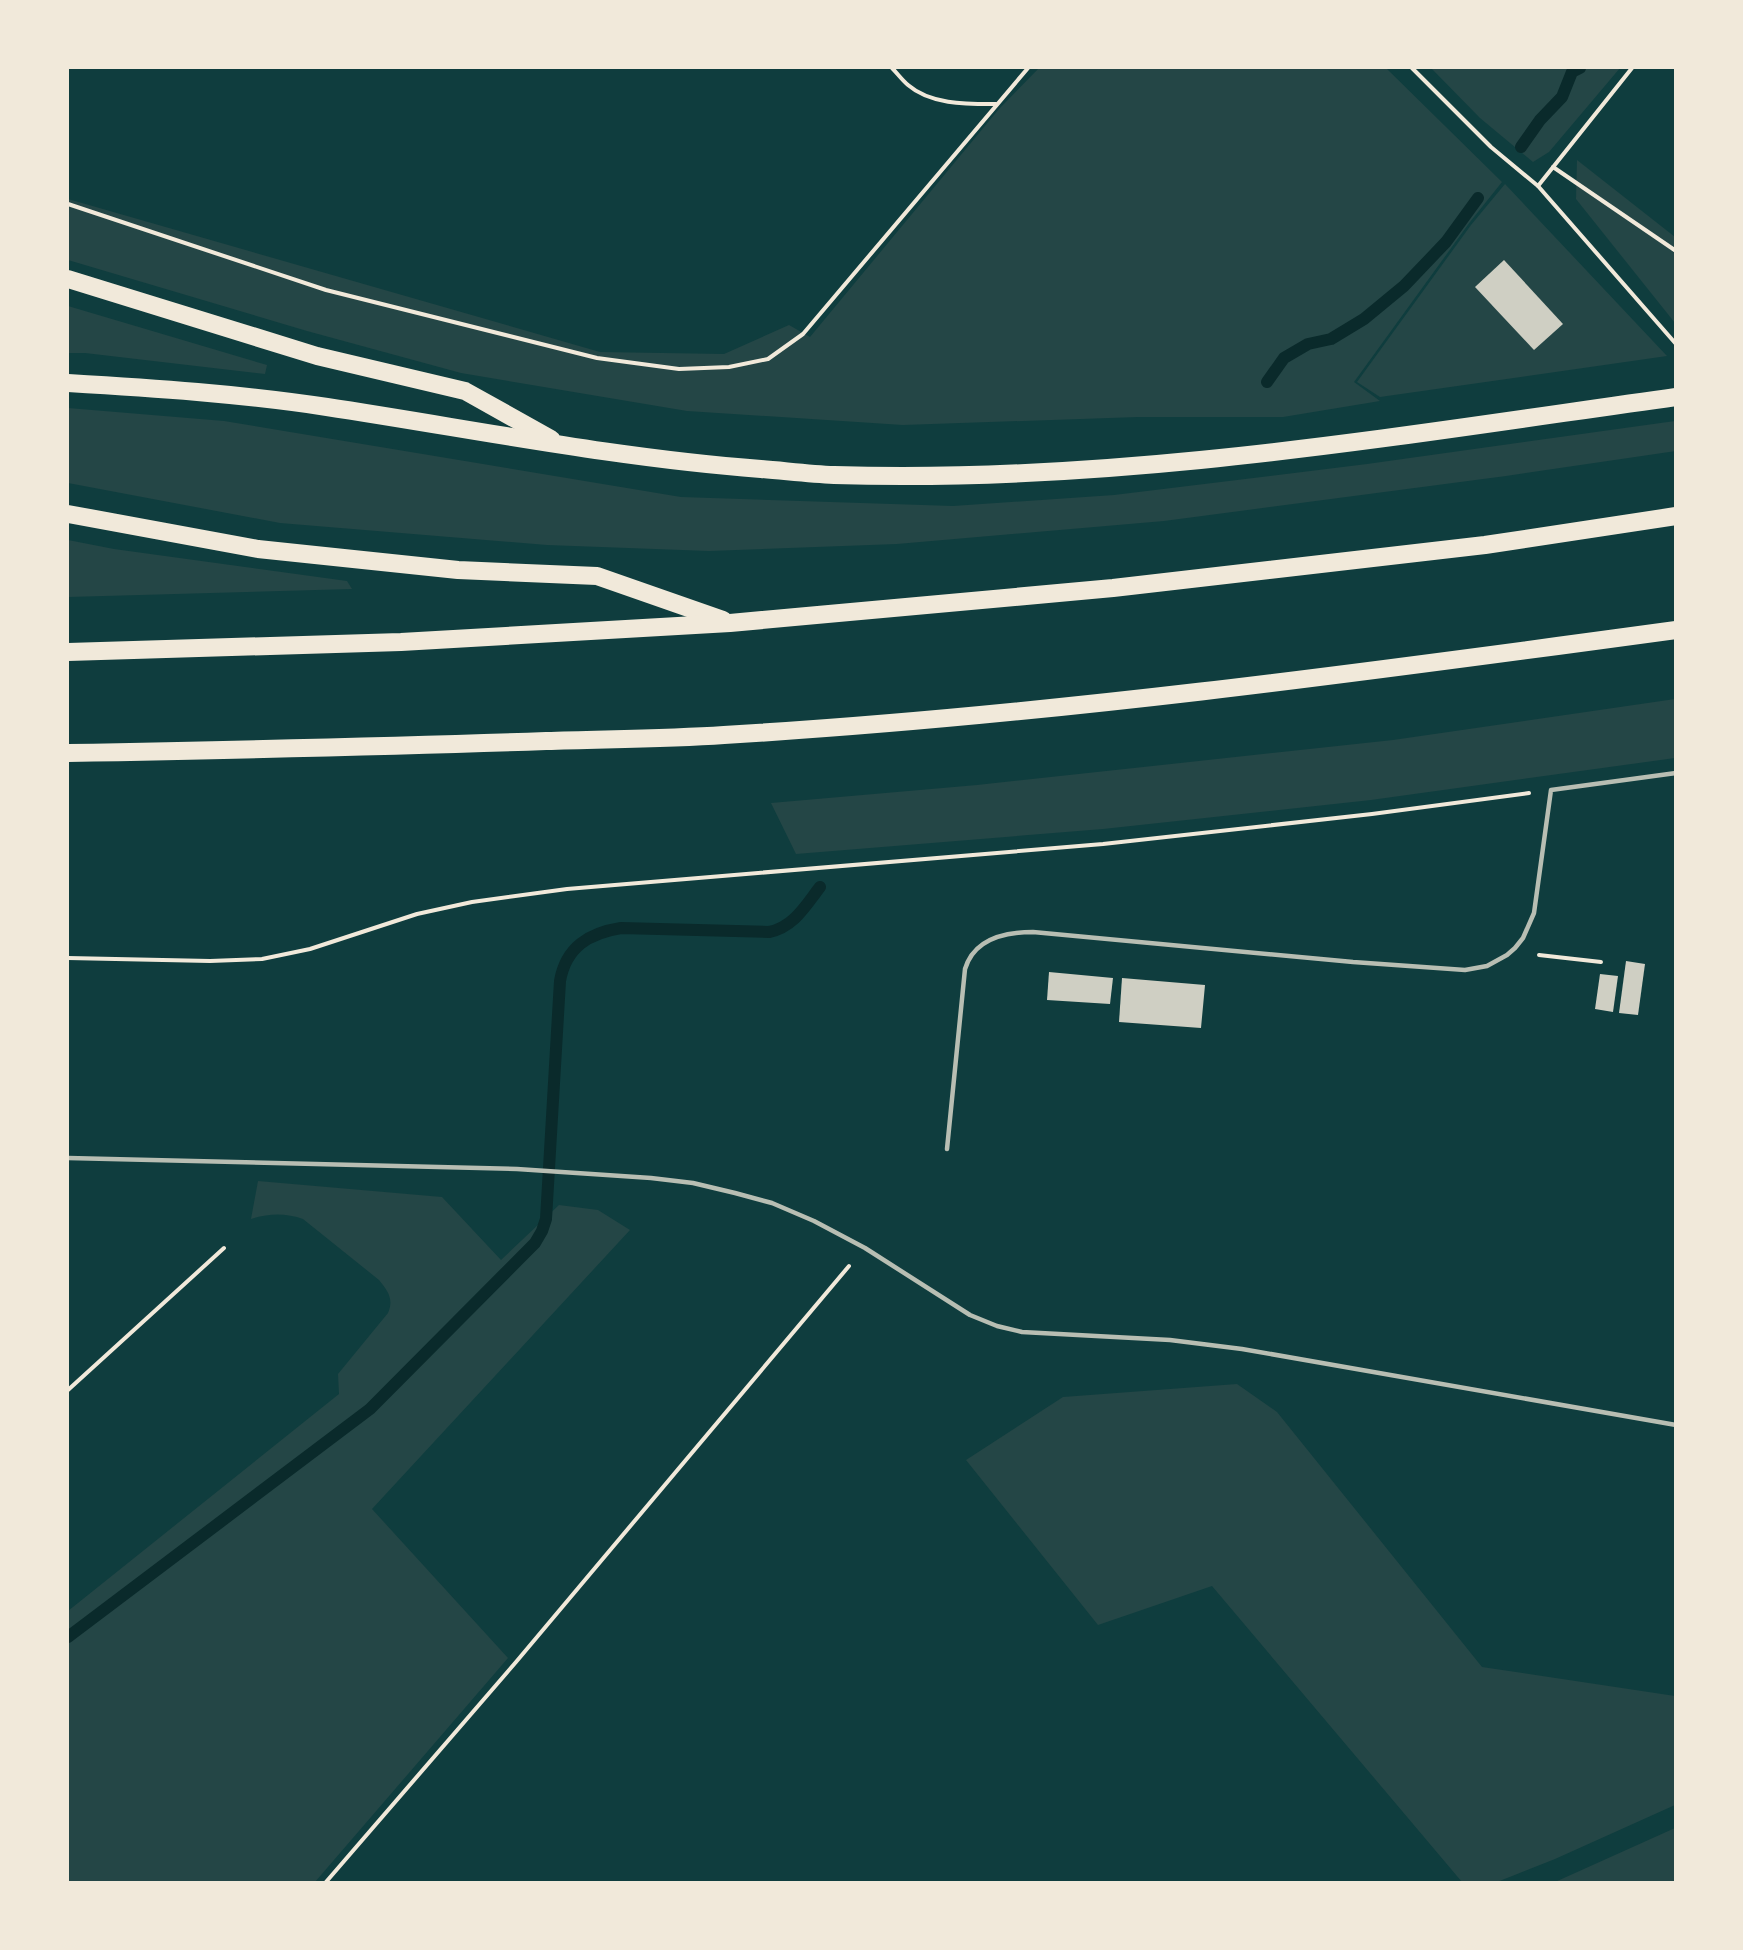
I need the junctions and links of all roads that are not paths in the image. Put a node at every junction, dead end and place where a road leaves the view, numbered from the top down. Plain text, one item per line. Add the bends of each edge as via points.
1 (68, 279) edge
2 (68, 383) edge
3 (1676, 397) edge
4 (564, 447) junction
5 (68, 514) edge
6 (1676, 516) edge
7 (730, 623) junction
8 (1676, 630) edge
9 (68, 652) edge
10 (68, 753) edge
11 (1676, 773) edge
12 (947, 1149) dead end
13 (68, 1158) edge
14 (1676, 1425) edge

1 - 4 highway via 317,356 465,392
2 - 4 highway via 174,389 322,407
3 - 4 highway via 1253,454 1100,470 974,476 831,475 693,464
5 - 7 highway via 258,549 458,570 597,576
6 - 7 highway via 1485,544 1113,588
7 - 9 highway via 401,642
8 - 10 highway via 1108,701 860,725 711,736
11 - 12 lane via 1551,790 1534,913 1515,948 1487,966 1465,969 1353,962 1062,934 1019,932 988,940 973,952 965,969
13 - 14 lane via 517,1169 672,1181 772,1203 814,1221 865,1248 970,1316 997,1326 1022,1332 1170,1340 1242,1349

